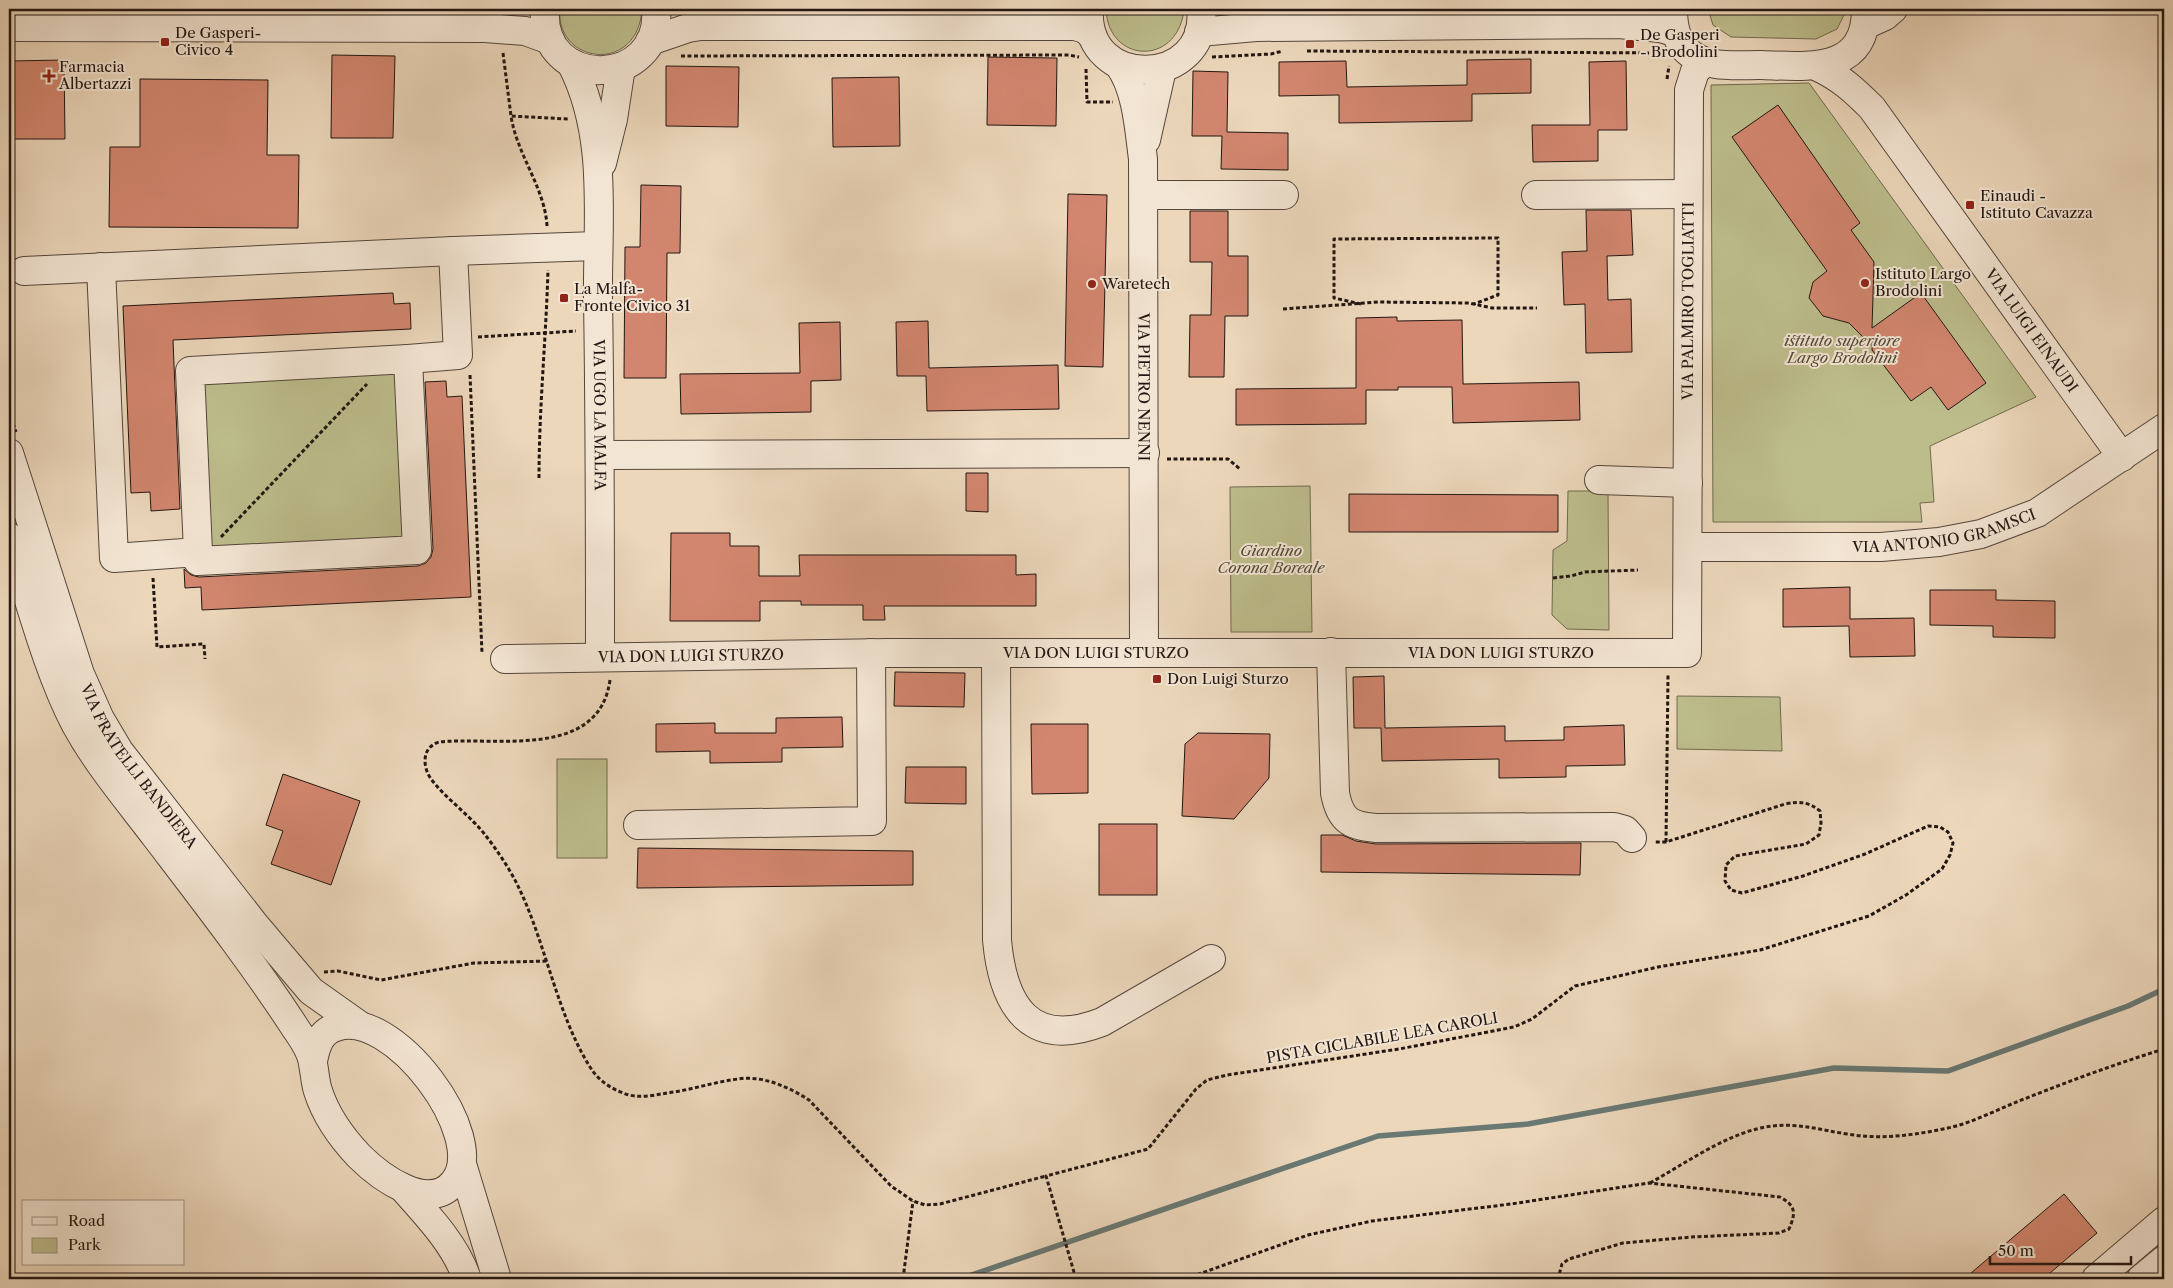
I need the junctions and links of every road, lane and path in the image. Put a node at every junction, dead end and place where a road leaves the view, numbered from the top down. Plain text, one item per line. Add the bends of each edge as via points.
1 (545, 9) edge
2 (656, 9) edge
3 (1893, 9) edge
4 (1674, 20) edge
5 (1200, 21) edge
6 (1090, 22) edge
7 (1862, 26) edge
8 (9, 27) edge
9 (504, 28) junction
10 (550, 40) junction
11 (650, 41) junction
12 (1705, 62) junction
13 (571, 63) junction
14 (1119, 65) junction
15 (621, 67) junction
16 (1818, 67) junction
17 (1162, 69) junction
18 (1872, 108) junction
19 (511, 116) dead end
20 (1143, 159) junction
21 (599, 174) junction
22 (1688, 194) junction
23 (1144, 195) junction
24 (1284, 195) dead end
25 (1536, 195) dead end
26 (598, 246) junction
27 (453, 251) junction
28 (102, 268) junction
29 (24, 271) dead end
30 (1361, 304) junction
31 (1474, 304) junction
32 (1537, 308) dead end
33 (1284, 309) dead end
34 (599, 330) junction
35 (458, 347) junction
36 (399, 360) junction
37 (9, 411) edge
38 (2164, 428) edge
39 (13, 445) edge
40 (600, 455) junction
41 (1145, 456) junction
42 (2122, 457) junction
43 (1240, 469) dead end
44 (1599, 480) dead end
45 (1688, 483) junction
46 (9, 537) edge
47 (1688, 547) junction
48 (151, 555) junction
49 (198, 556) junction
50 (1638, 570) dead end
51 (1553, 578) dead end
52 (1331, 652) junction
53 (871, 653) junction
54 (996, 653) junction
55 (1144, 653) junction
56 (1677, 653) junction
57 (607, 656) junction
58 (494, 659) joint
59 (205, 660) dead end
60 (638, 825) dead end
61 (1632, 838) joint
62 (1666, 842) junction
63 (1211, 959) dead end
64 (548, 962) junction
65 (318, 973) dead end
66 (358, 1025) junction
67 (2164, 1049) edge
68 (313, 1061) junction
69 (462, 1164) junction
70 (1046, 1176) junction
71 (1649, 1183) junction
72 (403, 1188) junction
73 (912, 1201) junction
74 (2164, 1220) edge
75 (2164, 1260) edge
76 (467, 1279) edge
77 (497, 1279) edge
78 (903, 1279) edge
79 (1076, 1279) edge
80 (1185, 1279) edge
81 (1558, 1279) edge
82 (2096, 1279) edge
83 (2141, 1279) edge

1 - 10 street
2 - 11 street
3 - 7 street
4 - 5 street via 1660,28 1609,24 1256,27
4 - 12 street via 1688,52
5 - 17 street via 1188,51
6 - 11 street via 1085,29 1075,26 701,26
6 - 14 street via 1103,52
7 - 16 street via 1850,51
7 - 18 street, VIA LUIGI EINAUDI
8 - 9 street
9 - 10 street
9 - 19 path via 504,66
10 - 13 street
11 - 15 street via 638,57
12 - 16 street
12 - 22 street, VIA PALMIRO TOGLIATTI via 1695,71 1690,85
13 - 15 street via 600,71
13 - 21 street, VIA UGO LA MALFA via 588,104
14 - 17 street via 1140,71
14 - 20 street, VIA PIETRO NENNI via 1131,90
15 - 21 street, VIA UGO LA MALFA via 613,119
16 - 18 street, VIA LUIGI EINAUDI via 1836,75
17 - 20 street
18 - 42 street, VIA LUIGI EINAUDI
20 - 23 street, VIA PIETRO NENNI
21 - 26 street, VIA UGO LA MALFA
22 - 25 street
22 - 45 street, VIA PALMIRO TOGLIATTI
23 - 24 street
23 - 41 street, VIA PIETRO NENNI
26 - 27 street
26 - 34 street, VIA UGO LA MALFA
27 - 28 street
27 - 35 street
28 - 29 street
28 - 48 street via 114,558
30 - 31 path
30 - 31 path via 1334,298 1334,239 1498,238 1498,295
30 - 33 path
31 - 32 path via 1492,308
34 - 35 path
34 - 40 street, VIA UGO LA MALFA
35 - 36 street
35 - 58 path via 469,362
36 - 49 path
36 - 49 street via 190,370
36 - 49 street via 417,550
37 - 39 path
38 - 42 street, VIA ANTONIO GRAMSCI
39 - 66 street, VIA FRATELLI BANDIERA via 80,674 110,737 279,954 311,991
40 - 41 street
40 - 57 street, VIA UGO LA MALFA
41 - 43 path via 1228,459
41 - 55 street, VIA PIETRO NENNI
42 - 47 street, VIA ANTONIO GRAMSCI via 2037,512 1960,539 1900,546
44 - 45 street
45 - 47 street, VIA PALMIRO TOGLIATTI
46 - 68 street, VIA FRATELLI BANDIERA via 60,688 86,743 233,940 298,1032
47 - 56 street, VIA PALMIRO TOGLIATTI
48 - 49 street
48 - 59 path via 157,647 204,644
50 - 51 path via 1585,572
52 - 55 street, VIA DON LUIGI STURZO
52 - 56 street, VIA DON LUIGI STURZO
52 - 61 street via 1335,793 1339,809 1349,822 1376,828 1614,827 1625,830
53 - 54 street, VIA DON LUIGI STURZO
53 - 57 street, VIA DON LUIGI STURZO
53 - 60 street via 872,821
54 - 55 street, VIA DON LUIGI STURZO
54 - 63 street via 997,940 1002,976 1016,1009 1043,1027 1086,1028
56 - 62 path
57 - 58 street, VIA DON LUIGI STURZO
57 - 64 path, PISTA CICLABILE LEA CAROLI via 610,686 603,704 592,719 578,729 559,737 526,741 439,742 428,750 424,760 431,779 486,836 517,883
61 - 62 path, PISTA CICLABILE LEA CAROLI
62 - 70 path, PISTA CICLABILE LEA CAROLI via 1799,801 1820,811 1819,835 1806,844 1736,856 1726,865 1725,881 1731,890 1742,893 1856,857 1928,826 1940,826 1948,832 1953,843 1942,868 1906,895 1869,916 1760,950 1658,967 1575,986 1532,1019 1514,1027 1399,1049 1212,1078 1191,1095 1148,1149
64 - 65 path via 474,963 381,980 338,971
64 - 73 path, PISTA CICLABILE LEA CAROLI via 571,1030 593,1071 614,1089 646,1096 740,1078 792,1089 809,1100 891,1186
66 - 68 street, VIA FRATELLI BANDIERA via 341,1025 325,1033 317,1043
66 - 69 street, VIA FRATELLI BANDIERA via 391,1040 425,1075 453,1119 460,1139
67 - 71 path via 2112,1065 1951,1127 1913,1135 1878,1137 1808,1126 1750,1130
68 - 72 street, VIA FRATELLI BANDIERA via 318,1091 333,1123 360,1157 389,1181
69 - 72 street, VIA FRATELLI BANDIERA via 457,1179 445,1190 420,1193
69 - 77 street, VIA FRATELLI BANDIERA
70 - 73 path, PISTA CICLABILE LEA CAROLI via 932,1206
70 - 79 path
71 - 80 path via 1372,1221 1308,1235
71 - 81 path via 1780,1197 1792,1207 1794,1218 1789,1229 1779,1233 1623,1243 1569,1259 1562,1264
72 - 76 street, VIA FRATELLI BANDIERA via 428,1215 456,1256
73 - 78 path
74 - 82 street
75 - 83 street

